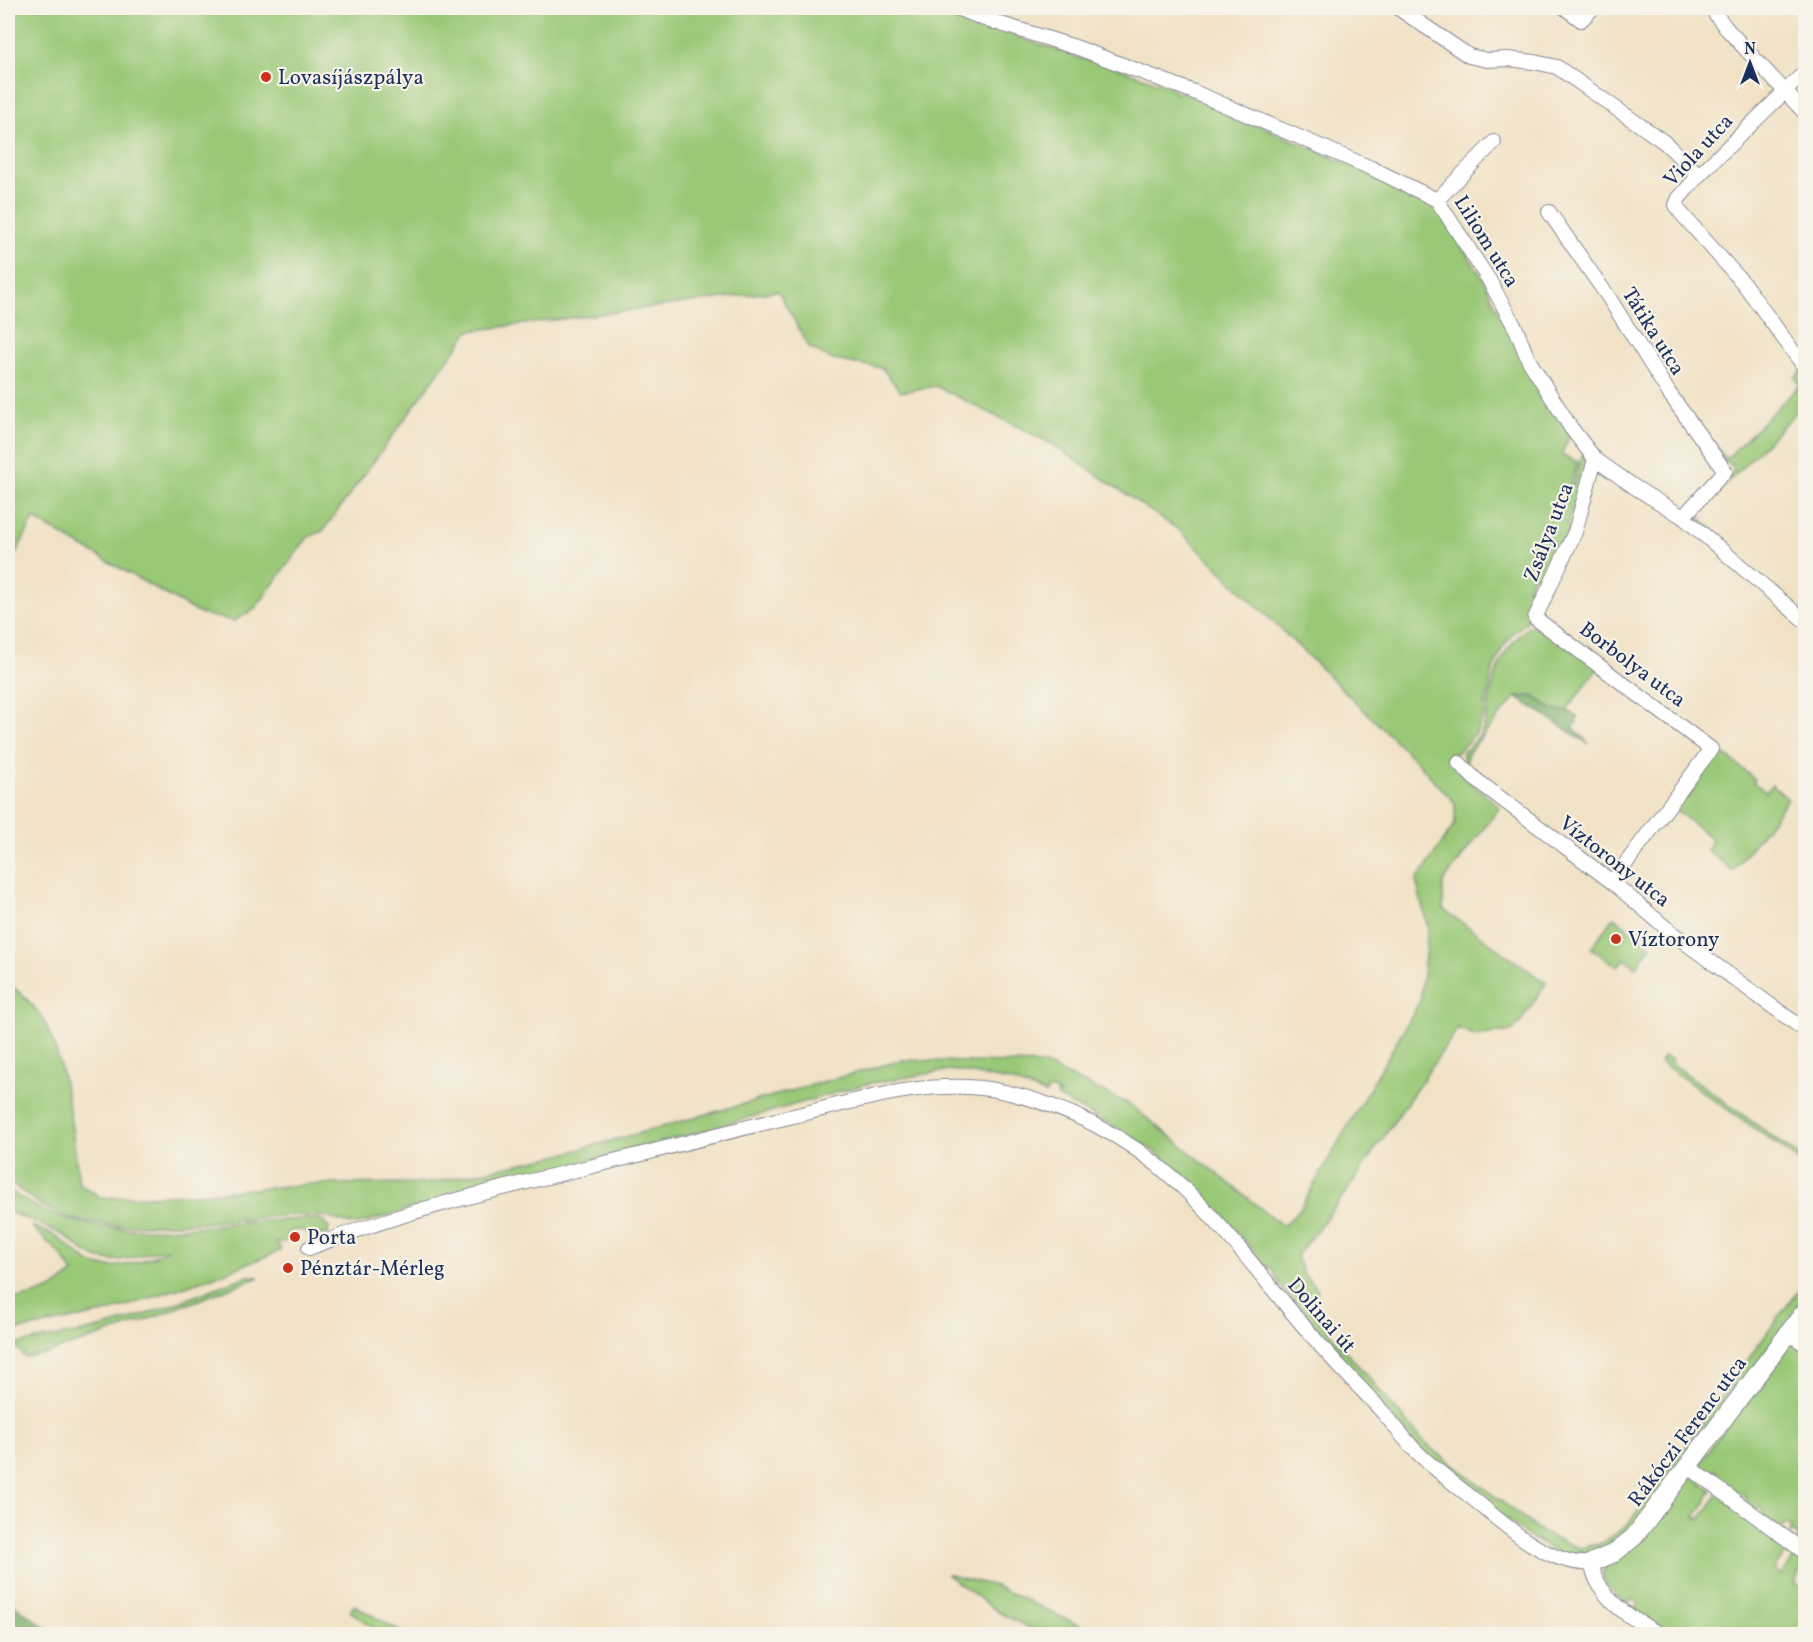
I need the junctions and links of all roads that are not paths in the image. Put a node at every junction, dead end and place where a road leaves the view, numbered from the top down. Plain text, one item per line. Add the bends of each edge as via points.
1 (956, 8) edge
2 (1398, 8) edge
3 (1565, 8) edge
4 (1593, 8) edge
5 (1711, 8) edge
6 (1806, 71) edge
7 (1785, 89) junction
8 (1806, 114) edge
9 (1494, 142) dead end
10 (1699, 175) junction
11 (1437, 200) junction
12 (1549, 212) dead end
13 (1806, 369) edge
14 (1595, 459) junction
15 (1683, 517) junction
16 (1535, 618) joint
17 (1806, 622) edge
18 (1459, 763) dead end
19 (1612, 882) junction
20 (1805, 1029) edge
21 (309, 1248) dead end
22 (1806, 1310) edge
23 (1790, 1334) junction
24 (1806, 1345) edge
25 (1689, 1467) junction
26 (1806, 1553) edge
27 (1591, 1563) junction
28 (1659, 1635) edge

1 - 11 street, Liliom utca via 1068,44 1194,92
2 - 10 street via 1469,56 1557,68 1664,142
3 - 4 street via 1581,20
5 - 7 street
6 - 7 street, Viola utca
7 - 8 street
7 - 10 street, Viola utca
9 - 11 street
10 - 13 street, Viola utca via 1679,198 1677,208 1744,285
11 - 14 street, Liliom utca via 1489,280 1528,359
12 - 15 street, Tátika utca via 1725,471
14 - 15 street, Liliom utca
14 - 16 street, Zsálya utca via 1575,531
15 - 17 street, Liliom utca
16 - 19 street, Borbolya utca via 1712,749
18 - 19 street, Víztorony utca via 1512,809
19 - 20 street, Víztorony utca via 1672,933
21 - 27 street, Dolinai út via 439,1206 840,1104 904,1091 951,1087 983,1088 1020,1096 1087,1121 1143,1153 1208,1213 1415,1450 1514,1533 1560,1558
22 - 23 street, Rákóczi Ferenc utca
23 - 24 street
23 - 25 street, Rákóczi Ferenc utca
25 - 26 street
25 - 27 street, Rákóczi Ferenc utca via 1634,1537 1614,1553
27 - 28 street via 1597,1584 1611,1601

